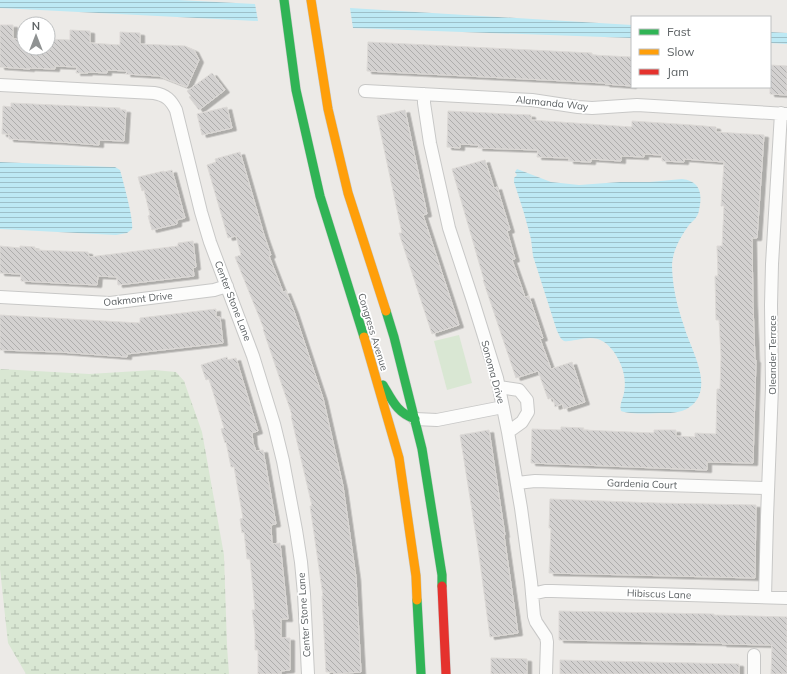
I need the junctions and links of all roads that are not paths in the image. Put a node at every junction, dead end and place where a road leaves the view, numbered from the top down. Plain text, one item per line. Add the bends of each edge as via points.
1 (284, 0) edge
2 (311, 0) edge
3 (0, 84) edge
4 (365, 91) dead end
5 (424, 94) junction
6 (784, 114) edge
7 (227, 286) junction
8 (0, 297) edge
9 (373, 368) junction
10 (499, 388) junction
11 (503, 407) junction
12 (415, 419) junction
13 (508, 432) junction
14 (517, 483) junction
15 (768, 488) junction
16 (532, 594) junction
17 (765, 597) junction
18 (787, 598) edge
19 (754, 655) dead end
20 (308, 674) edge
21 (421, 674) edge
22 (446, 674) edge
23 (546, 674) edge
24 (754, 674) edge

1 - 9 street, Congress Avenue via 296,90 320,196
2 - 12 street, Congress Avenue via 328,109 348,193 394,337
3 - 7 street, Center Stone Lane via 154,93 167,98 176,110 201,212
4 - 5 street, Alamanda Way
5 - 6 street, Alamanda Way via 532,100 592,108 637,105
5 - 10 street, Sonoma Drive via 430,143 447,222
6 - 15 street, Oleander Terrace via 772,264 772,387
7 - 8 street, Oakmont Drive via 214,290 110,303
7 - 20 street, Center Stone Lane via 265,393 283,461 301,562
9 - 12 street via 400,410
9 - 21 street, Congress Avenue via 398,458 416,576
10 - 11 street, Sonoma Drive
10 - 13 street via 519,390 527,400 528,412 522,422
11 - 12 street via 437,420
11 - 13 street, Sonoma Drive
12 - 22 street, Congress Avenue via 442,575
13 - 14 street, Sonoma Drive
14 - 15 street, Gardenia Court via 535,481
14 - 16 street, Sonoma Drive
15 - 17 street, Oleander Terrace
16 - 17 street, Hibiscus Lane via 552,591
16 - 23 street, Sonoma Drive via 534,616 546,637
17 - 18 street, Hibiscus Lane
19 - 24 street

